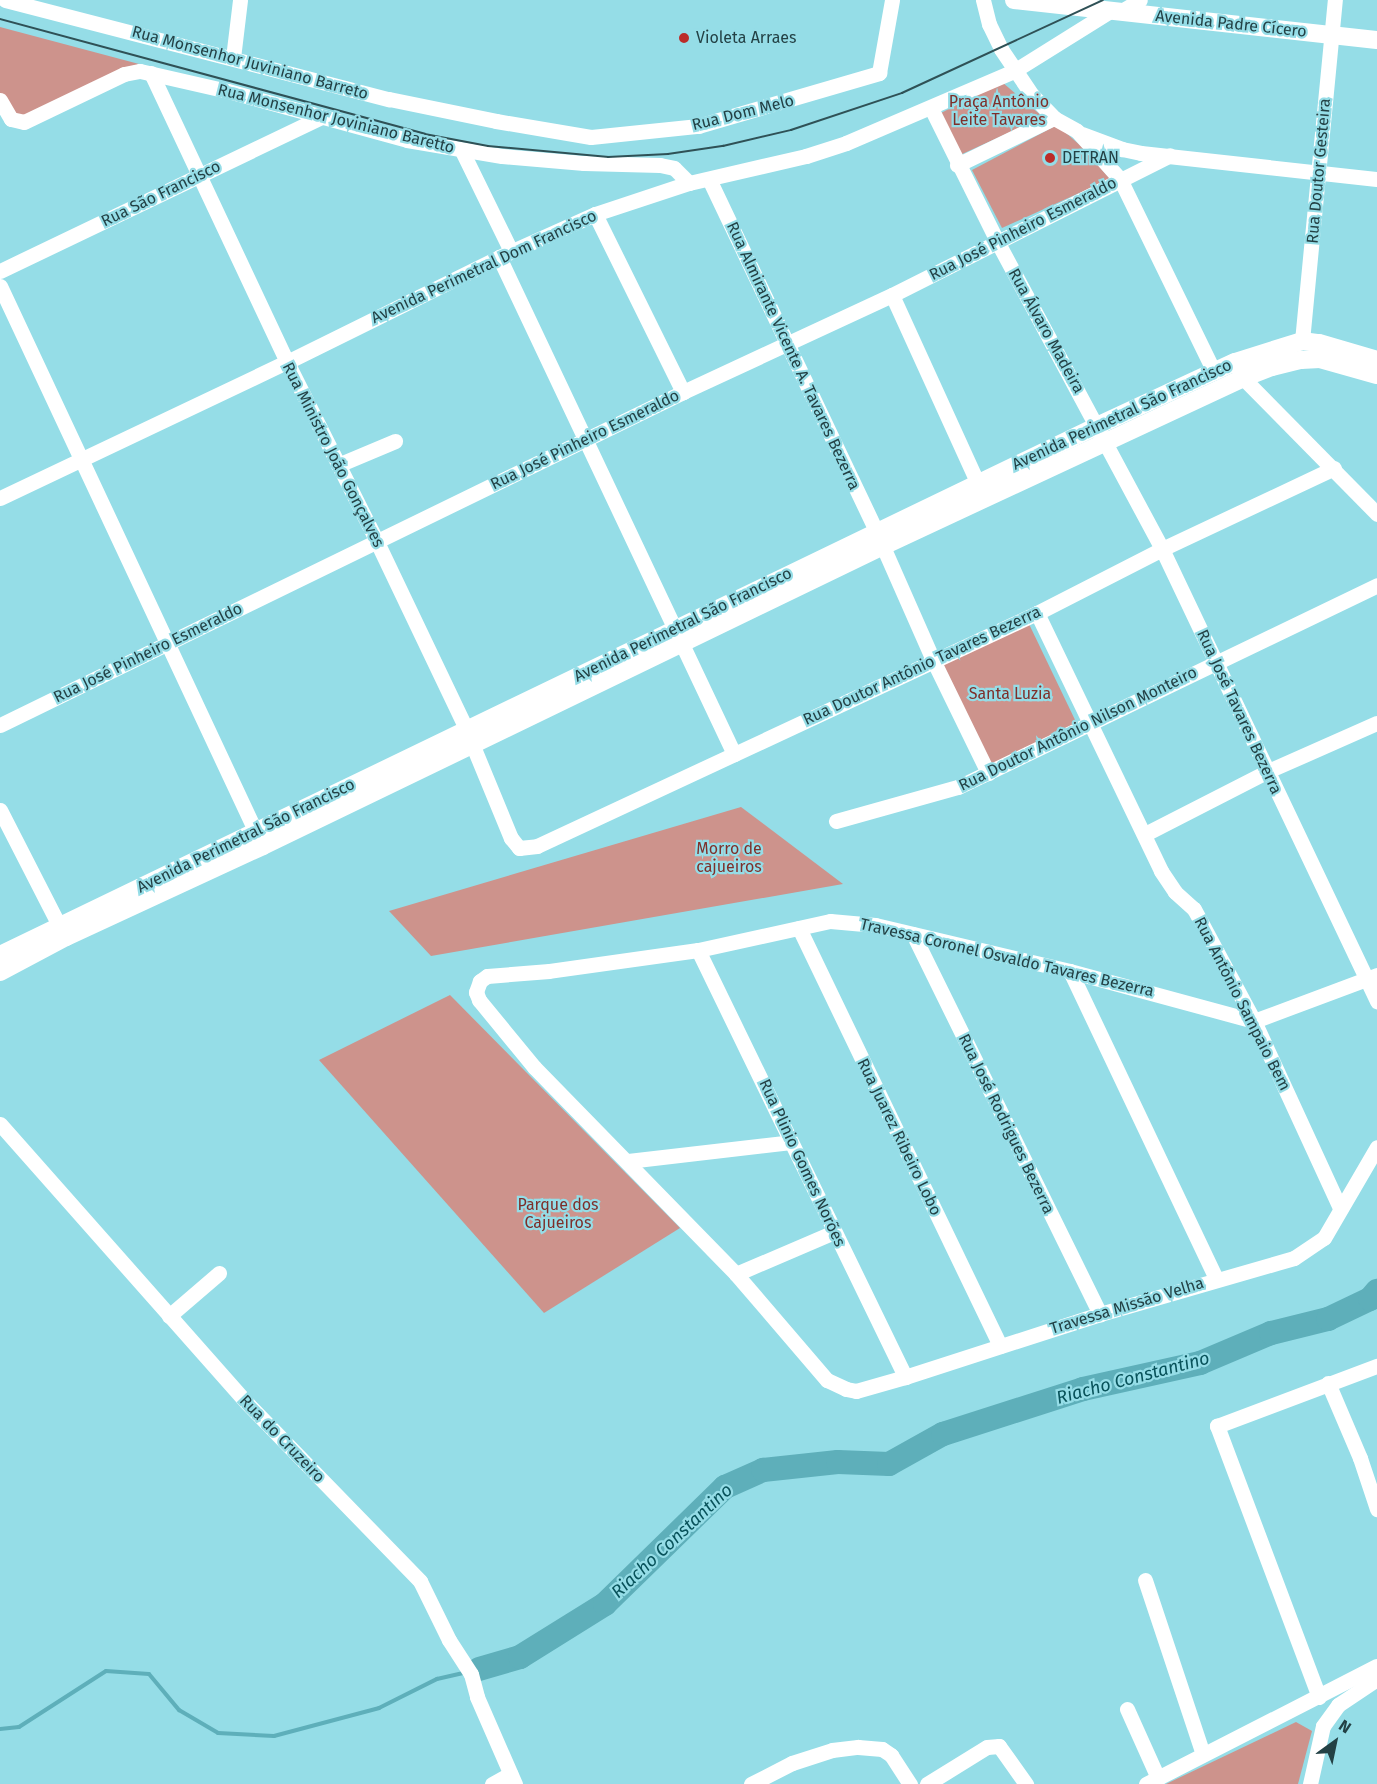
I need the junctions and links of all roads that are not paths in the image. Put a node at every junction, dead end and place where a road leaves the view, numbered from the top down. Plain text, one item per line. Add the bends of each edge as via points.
1 (5, 0) edge
2 (240, 0) edge
3 (892, 0) edge
4 (983, 0) edge
5 (1014, 0) edge
6 (1140, 0) edge
7 (1335, 0) edge
8 (1073, 5) edge
9 (58, 6) edge
10 (1115, 11) junction
11 (1332, 34) junction
12 (1377, 39) edge
13 (233, 58) junction
14 (1014, 71) junction
15 (151, 73) junction
16 (0, 100) edge
17 (931, 108) junction
18 (322, 117) junction
19 (1054, 118) junction
20 (496, 121) joint
21 (1077, 131) junction
22 (462, 151) junction
23 (1170, 155) junction
24 (957, 165) junction
25 (1320, 172) junction
26 (199, 176) junction
27 (709, 179) junction
28 (1120, 179) junction
29 (1377, 179) edge
30 (689, 183) junction
31 (595, 214) junction
32 (998, 243) junction
33 (505, 254) junction
34 (0, 271) edge
35 (0, 286) edge
36 (892, 295) junction
37 (1302, 341) junction
38 (788, 344) junction
39 (287, 362) junction
40 (1377, 369) edge
41 (1239, 370) junction
42 (1214, 372) junction
43 (683, 393) junction
44 (1097, 426) junction
45 (586, 440) junction
46 (395, 441) dead end
47 (1106, 443) junction
48 (81, 460) junction
49 (338, 465) junction
50 (1334, 468) junction
51 (978, 484) junction
52 (0, 498) edge
53 (1377, 514) edge
54 (880, 540) junction
55 (377, 542) junction
56 (1162, 549) junction
57 (1377, 585) edge
58 (1037, 612) junction
59 (678, 637) junction
60 (168, 644) junction
61 (933, 660) junction
62 (1216, 662) junction
63 (1377, 723) edge
64 (1092, 724) junction
65 (0, 725) edge
66 (469, 736) junction
67 (734, 754) junction
68 (1268, 771) junction
69 (988, 773) junction
70 (0, 810) edge
71 (836, 821) dead end
72 (1145, 834) junction
73 (511, 838) joint
74 (259, 839) junction
75 (799, 928) junction
76 (63, 932) junction
77 (913, 934) junction
78 (698, 950) junction
79 (0, 955) edge
80 (1070, 970) junction
81 (0, 972) edge
82 (1372, 978) edge
83 (1377, 1000) edge
84 (1254, 1021) junction
85 (0, 1124) edge
86 (791, 1142) junction
87 (1377, 1147) edge
88 (628, 1161) junction
89 (1340, 1209) junction
90 (834, 1232) junction
91 (219, 1273) dead end
92 (736, 1274) junction
93 (1216, 1279) junction
94 (1100, 1314) junction
95 (169, 1316) junction
96 (999, 1346) junction
97 (1377, 1366) edge
98 (904, 1377) junction
99 (1328, 1383) junction
100 (1377, 1509) edge
101 (1145, 1580) dead end
102 (1377, 1666) edge
103 (1377, 1679) edge
104 (1319, 1697) junction
105 (1302, 1706) junction
106 (1127, 1709) dead end
107 (1323, 1726) junction
108 (1203, 1754) junction
109 (512, 1779) edge
110 (1152, 1781) edge
111 (492, 1784) edge
112 (751, 1784) edge
113 (910, 1784) edge
114 (927, 1784) edge
115 (1026, 1784) edge
116 (1310, 1784) edge

1 - 9 street, Rua Monsenhor Juviniano Barreto
2 - 13 street
3 - 20 street, Rua Dom Melo via 879,73 804,97 698,126 591,136
4 - 14 street via 989,24
5 - 8 main road, Avenida Padre Cícero
6 - 10 street, Avenida Perimetral Dom Francisco
7 - 11 street, Rua Doutor Gesteira
8 - 10 main road, Avenida Padre Cícero
9 - 13 street, Rua Monsenhor Juviniano Barreto
10 - 11 main road, Avenida Padre Cícero
10 - 14 street, Avenida Perimetral Dom Francisco
11 - 12 main road, Avenida Padre Cícero
11 - 25 street, Rua Doutor Gesteira
13 - 20 street, Rua Monsenhor Juviniano Barreto via 389,99
14 - 17 street, Avenida Perimetral Dom Francisco
14 - 19 street
15 - 16 street, Rua Monsenhor Joviniano Baretto via 124,74 24,122 11,119
15 - 18 street, Rua Monsenhor Joviniano Baretto
15 - 26 street, Rua Ministro João Gonçalves
17 - 24 street, Rua Álvaro Madeira
17 - 27 street, Avenida Perimetral Dom Francisco via 806,156
18 - 22 street, Rua Monsenhor Joviniano Baretto
18 - 26 street, Rua São Francisco
19 - 21 street
19 - 24 street
21 - 23 street via 1122,149
21 - 28 street
22 - 30 street, Rua Monsenhor Joviniano Baretto via 584,163 660,165 674,168
22 - 33 street
23 - 25 street
23 - 28 street, Rua José Pinheiro Esmeraldo
24 - 32 street, Rua Álvaro Madeira
25 - 29 street
25 - 37 street, Rua Doutor Gesteira
26 - 34 street, Rua São Francisco
26 - 39 street, Rua Ministro João Gonçalves
27 - 30 street, Avenida Perimetral Dom Francisco
27 - 38 street, Rua Almirante Vicente A. Tavares Bezerra
28 - 32 street, Rua José Pinheiro Esmeraldo
28 - 42 street
30 - 31 street, Avenida Perimetral Dom Francisco
31 - 33 street, Avenida Perimetral Dom Francisco
31 - 43 street
32 - 36 street, Rua José Pinheiro Esmeraldo
32 - 44 street, Rua Álvaro Madeira
33 - 39 street, Avenida Perimetral Dom Francisco
33 - 45 street
35 - 48 street
36 - 38 street, Rua José Pinheiro Esmeraldo
36 - 51 street
37 - 40 main road, Avenida Perimetral São Francisco
37 - 41 main road, Avenida Perimetral São Francisco
38 - 43 street, Rua José Pinheiro Esmeraldo
38 - 54 street, Rua Almirante Vicente A. Tavares Bezerra
39 - 48 street, Avenida Perimetral Dom Francisco
39 - 49 street, Rua Ministro João Gonçalves
40 - 41 main road, Avenida Perimetral São Francisco via 1320,359
41 - 42 main road, Avenida Perimetral São Francisco
41 - 47 main road, Avenida Perimetral São Francisco
41 - 50 street
42 - 44 main road, Avenida Perimetral São Francisco
43 - 45 street, Rua José Pinheiro Esmeraldo
44 - 47 street, Rua José Tavares Bezerra
44 - 51 main road, Avenida Perimetral São Francisco
45 - 55 street, Rua José Pinheiro Esmeraldo
45 - 59 street
46 - 49 street
47 - 54 main road, Avenida Perimetral São Francisco
47 - 56 street, Rua José Tavares Bezerra
48 - 52 street, Avenida Perimetral Dom Francisco
48 - 60 street
49 - 55 street, Rua Ministro João Gonçalves
50 - 53 street
50 - 56 street, Rua Doutor Antônio Tavares Bezerra
51 - 54 main road, Avenida Perimetral São Francisco
54 - 59 main road, Avenida Perimetral São Francisco
54 - 61 street, Rua Almirante Vicente A. Tavares Bezerra
55 - 60 street, Rua José Pinheiro Esmeraldo
55 - 66 street, Rua Ministro João Gonçalves
56 - 58 street, Rua Doutor Antônio Tavares Bezerra
56 - 62 street, Rua José Tavares Bezerra
57 - 62 street, Rua Doutor Antônio Nilson Monteiro
58 - 61 street, Rua Doutor Antônio Tavares Bezerra
58 - 64 street, Rua Antônio Sampaio Bem
59 - 66 main road, Avenida Perimetral São Francisco
59 - 67 street
60 - 65 street, Rua José Pinheiro Esmeraldo
60 - 74 street
61 - 67 street, Rua Doutor Antônio Tavares Bezerra
61 - 69 street, Rua Almirante Vicente A. Tavares Bezerra
62 - 64 street, Rua Doutor Antônio Nilson Monteiro
62 - 68 street, Rua José Tavares Bezerra
63 - 68 street
64 - 69 street, Rua Doutor Antônio Nilson Monteiro
64 - 72 street, Rua Antônio Sampaio Bem
66 - 73 street, Rua Ministro João Gonçalves
66 - 74 main road, Avenida Perimetral São Francisco
67 - 73 street, Rua Doutor Antônio Tavares Bezerra via 537,846 519,848
68 - 72 street
68 - 82 street, Rua José Tavares Bezerra
69 - 71 street, Rua Doutor Antônio Nilson Monteiro via 938,794
70 - 76 street
72 - 84 street, Rua Antônio Sampaio Bem via 1161,871 1175,892 1194,909
74 - 76 main road, Avenida Perimetral São Francisco
75 - 77 street, Travessa Coronel Osvaldo Tavares Bezerra via 846,921
75 - 78 street, Travessa Coronel Osvaldo Tavares Bezerra
75 - 96 street, Rua Juarez Ribeiro Lobo
76 - 79 main road, Avenida Perimetral São Francisco
76 - 81 main road, Avenida Perimetral São Francisco
77 - 80 street, Travessa Coronel Osvaldo Tavares Bezerra
77 - 94 street, Rua José Rodrigues Bezerra
78 - 86 street, Rua Plinio Gomes Norões
78 - 88 street, Travessa Coronel Osvaldo Tavares Bezerra via 487,976 478,984 477,996 534,1067
80 - 84 street, Travessa Coronel Osvaldo Tavares Bezerra
80 - 93 street
82 - 83 street, Rua José Tavares Bezerra
82 - 84 street
84 - 89 street, Rua Antônio Sampaio Bem
85 - 95 street, Rua do Cruzeiro
86 - 88 street
86 - 90 street, Rua Plinio Gomes Norões
87 - 89 street, Travessa Missão Velha
88 - 92 street
89 - 93 street, Travessa Missão Velha via 1324,1238 1294,1258
90 - 92 street
90 - 98 street, Rua Plinio Gomes Norões
91 - 95 street
92 - 98 street, Travessa Missão Velha via 836,1386 856,1391
93 - 94 street, Travessa Missão Velha
94 - 96 street, Travessa Missão Velha
95 - 109 street, Rua do Cruzeiro via 246,1402 420,1581 471,1674
96 - 98 street, Travessa Missão Velha
97 - 99 street
99 - 100 street
99 - 104 street via 1217,1426
101 - 108 street
102 - 104 street
103 - 107 street via 1338,1705
104 - 105 street
105 - 107 street via 1318,1711
105 - 108 street
106 - 110 street
107 - 116 street
108 - 110 street
109 - 111 street
112 - 113 street via 792,1763 832,1750 871,1747 891,1755
114 - 115 street via 987,1747 999,1746

